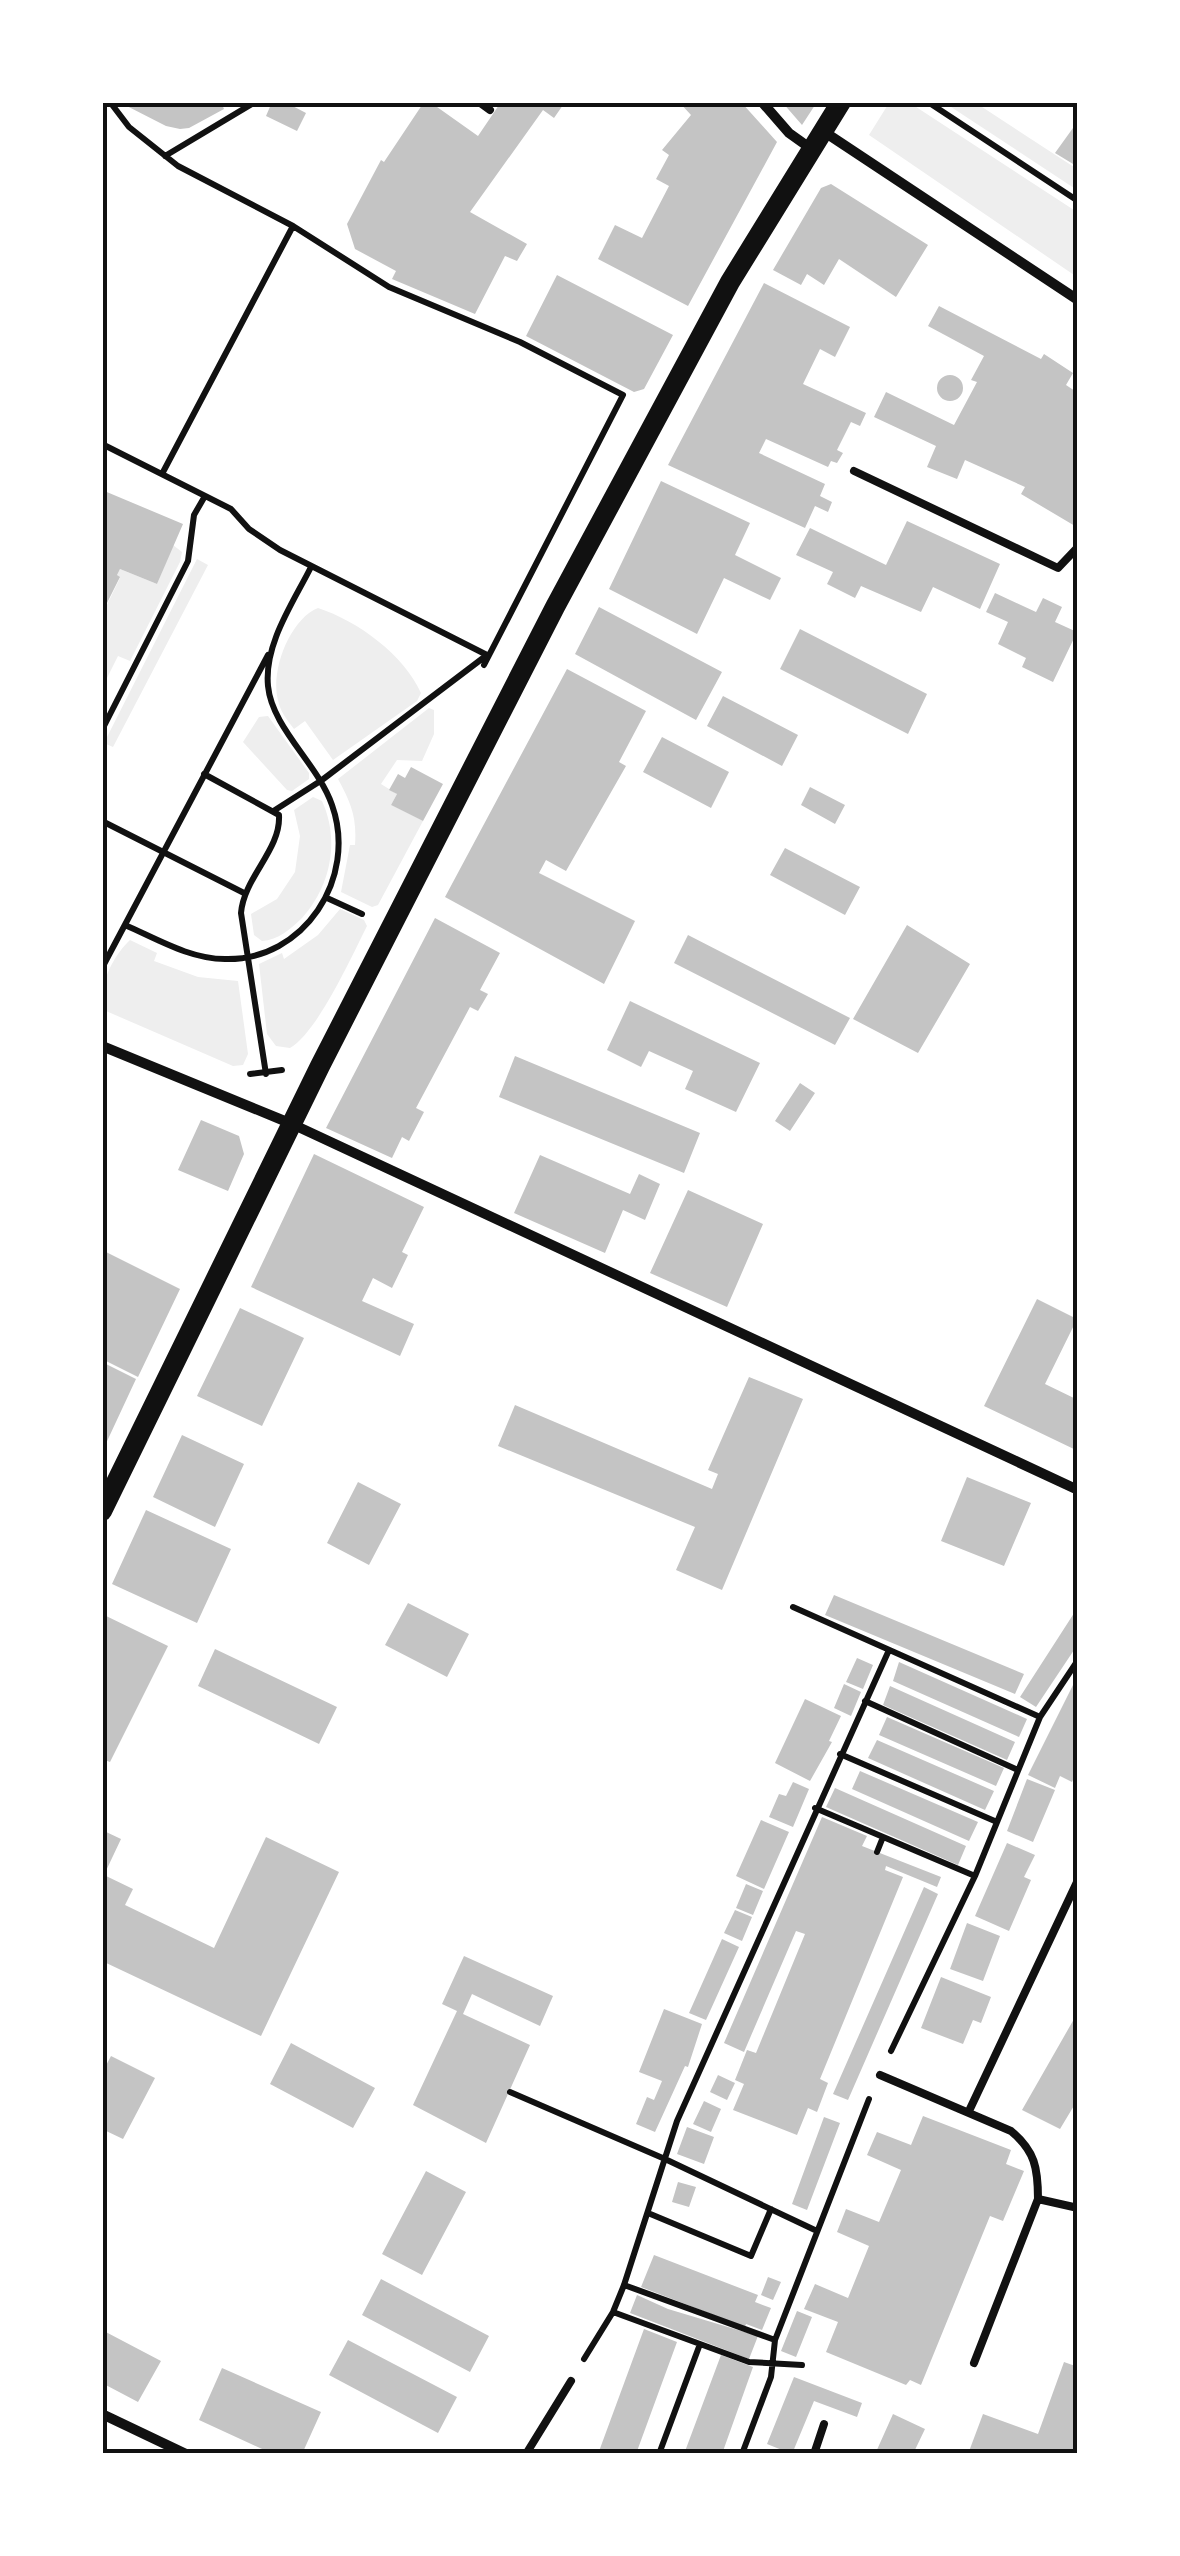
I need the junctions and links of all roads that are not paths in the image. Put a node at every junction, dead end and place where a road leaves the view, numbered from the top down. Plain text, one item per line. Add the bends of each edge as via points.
1 (479, 102) edge
2 (762, 102) edge
3 (841, 102) edge
4 (490, 110) dead end
5 (816, 139) junction
6 (1078, 300) edge
7 (854, 471) dead end
8 (1078, 547) edge
9 (102, 1046) edge
10 (292, 1124) junction
11 (1078, 1490) edge
12 (102, 1511) edge
13 (1078, 1880) edge
14 (880, 2075) dead end
15 (969, 2111) junction
16 (1038, 2198) junction
17 (1078, 2208) edge
18 (974, 2363) dead end
19 (570, 2381) road end
20 (102, 2414) edge
21 (824, 2424) dead end
22 (186, 2454) edge
23 (526, 2454) edge
24 (814, 2454) edge

1 - 4 lane
2 - 5 street via 789,133
3 - 5 main road
5 - 6 street
5 - 10 main road via 730,282 555,607
7 - 8 lane via 1058,568
9 - 10 street
10 - 11 street
10 - 12 main road
13 - 15 lane
14 - 15 lane
15 - 16 lane via 1026,2143 1038,2173
16 - 17 lane
16 - 18 lane
19 - 23 lane
20 - 22 street
21 - 24 lane

